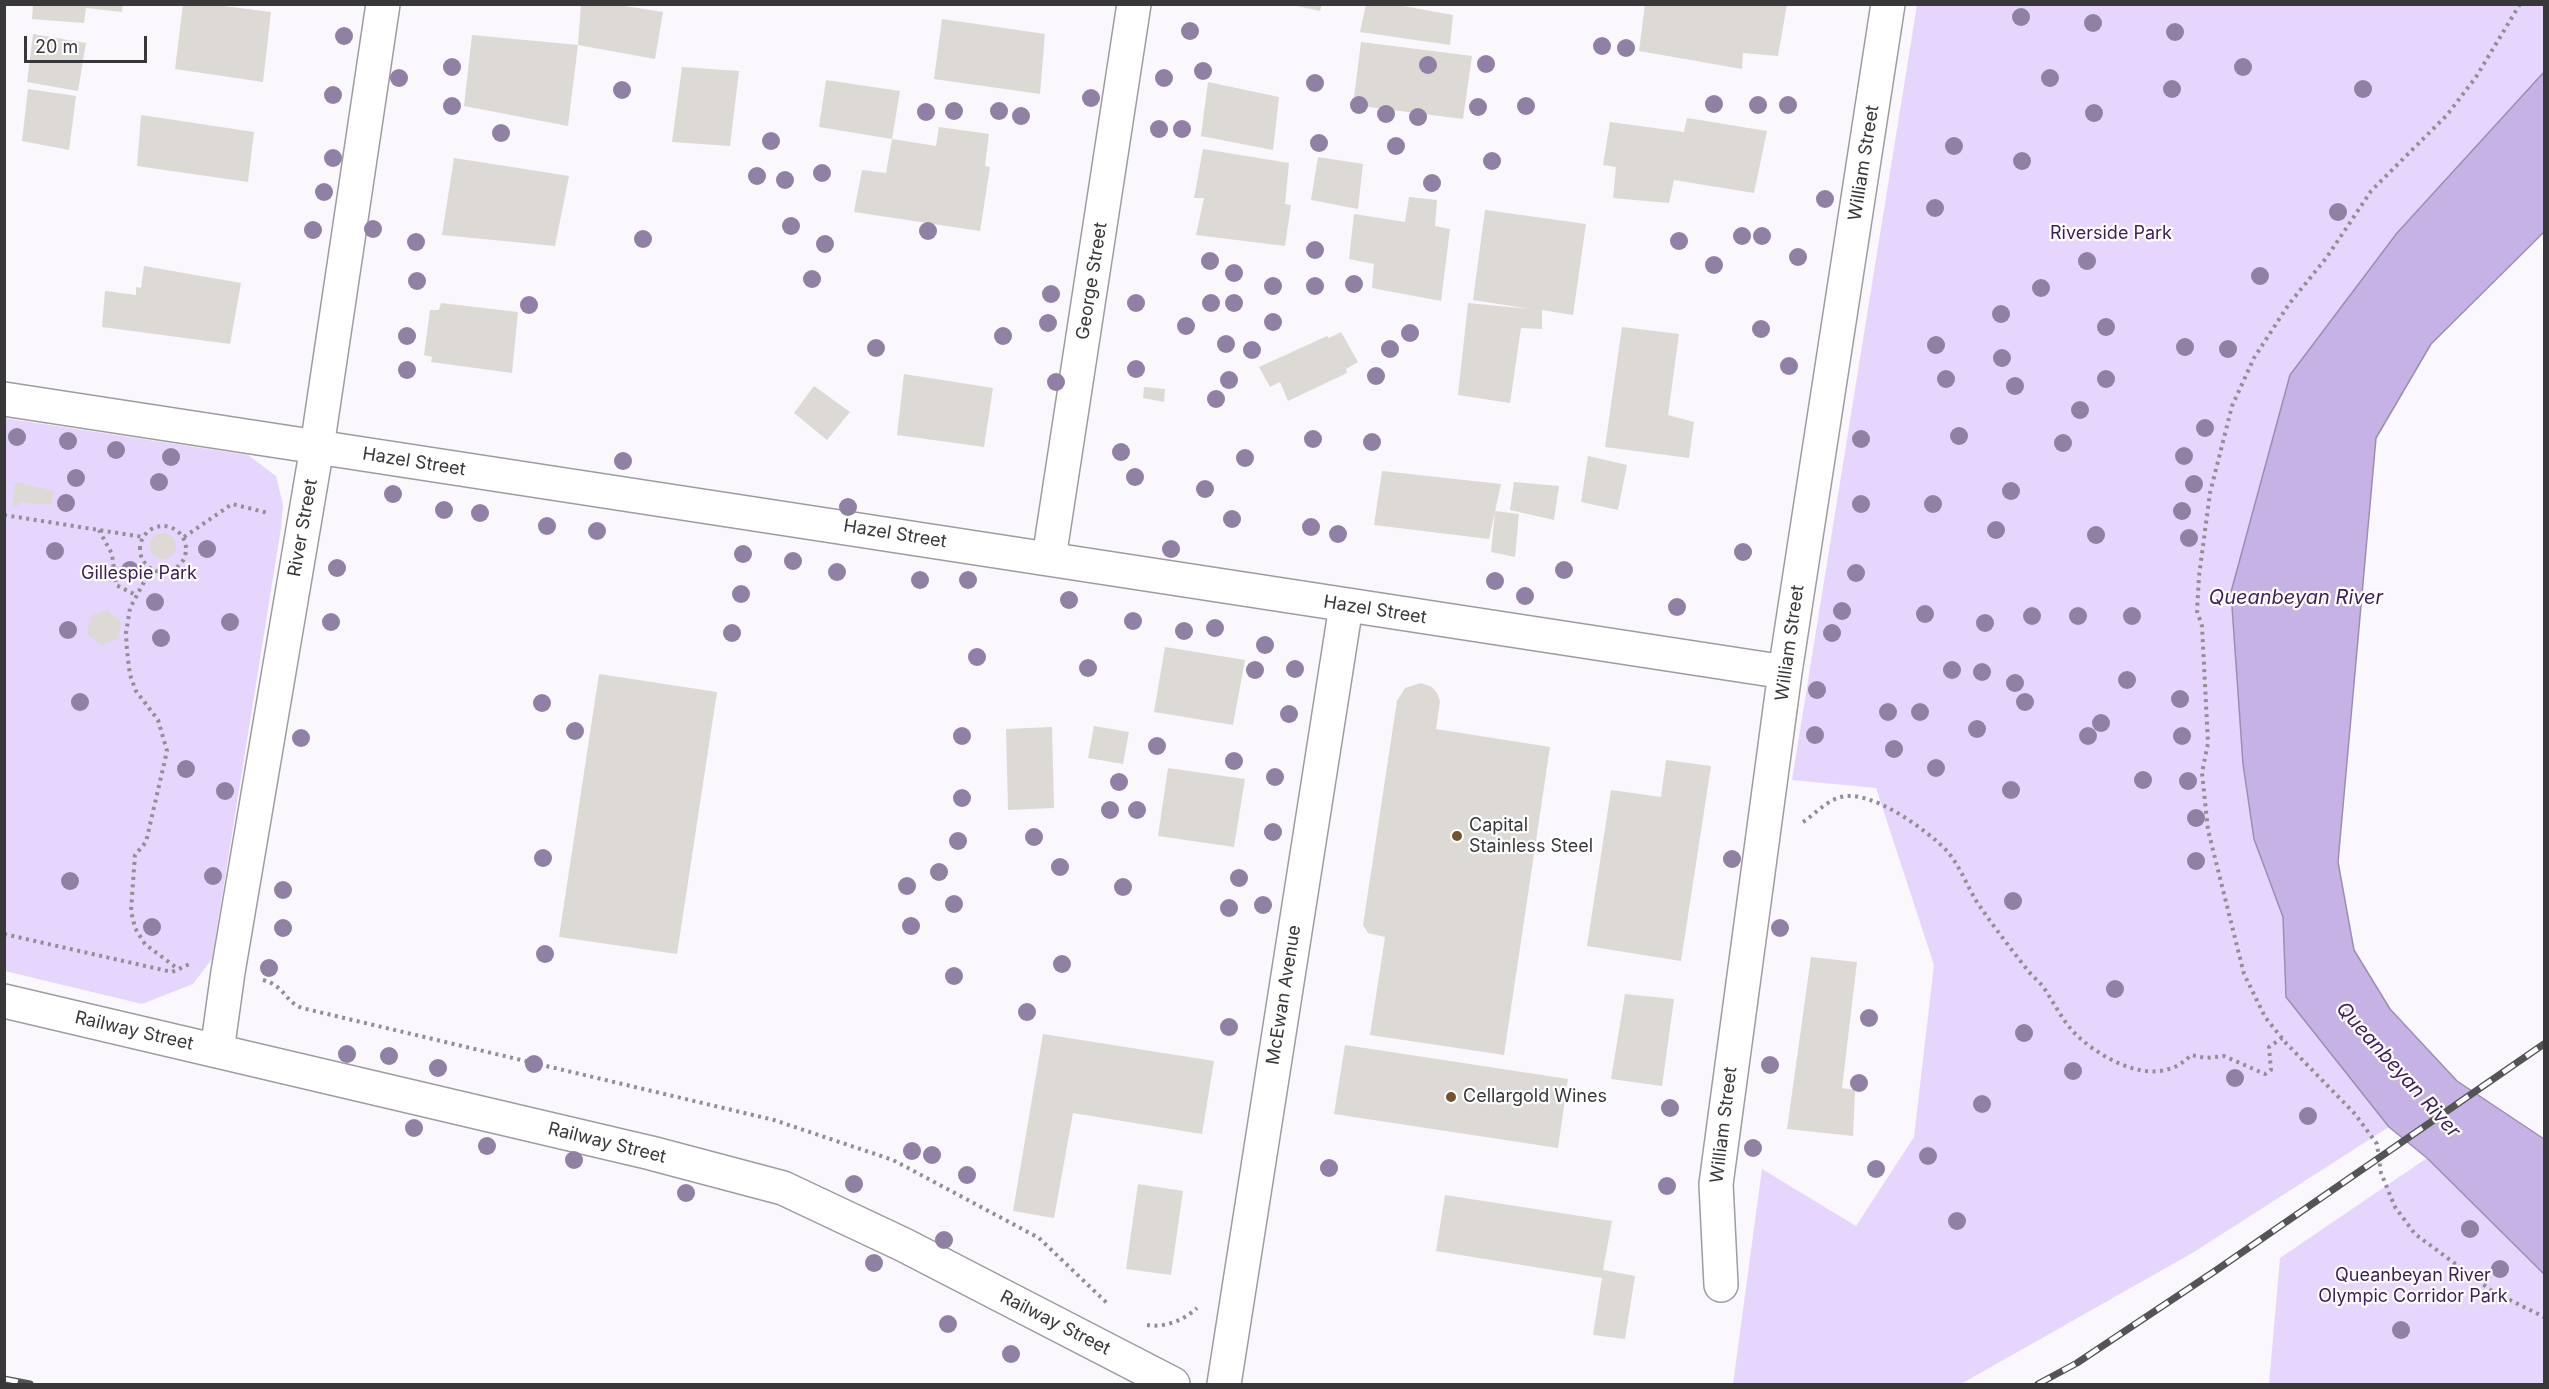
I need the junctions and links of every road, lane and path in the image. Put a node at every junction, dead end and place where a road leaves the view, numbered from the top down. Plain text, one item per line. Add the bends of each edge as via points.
1 (383, 4) edge
2 (1134, 4) edge
3 (1888, 4) edge
4 (2520, 4) edge
5 (4, 399) edge
6 (317, 447) junction
7 (4, 515) edge
8 (304, 521) junction
9 (98, 529) junction
10 (143, 537) junction
11 (184, 537) junction
12 (1049, 558) junction
13 (151, 569) junction
14 (136, 595) junction
15 (1346, 606) junction
16 (1785, 672) junction
17 (1762, 845) junction
18 (4, 934) edge
19 (178, 969) junction
20 (228, 972) junction
21 (4, 1000) edge
22 (2282, 1038) junction
23 (217, 1051) junction
24 (1721, 1285) dead end
25 (1202, 1304) dead end
26 (1113, 1309) dead end
27 (2544, 1317) edge
28 (1141, 1322) dead end
29 (1173, 1384) edge
30 (1224, 1384) edge

1 - 6 street, River Street
2 - 12 street, George Street
3 - 16 street, William Street
4 - 22 path via 2476,77 2446,115 2371,191 2254,358 2232,406 2210,493 2198,611 2208,743 2202,773 2204,802 2244,974 2265,1017
5 - 6 street, Hazel Street
6 - 8 street, River Street
6 - 12 street, Hazel Street
7 - 9 path
8 - 11 path via 232,504
8 - 20 street, River Street
9 - 10 path
9 - 14 path via 112,554 116,585
10 - 11 path via 152,528 163,526 175,528
10 - 13 path via 142,560
11 - 13 path via 184,561 175,570
12 - 15 street, Hazel Street
13 - 14 path
14 - 19 path via 126,633 130,675 136,691 158,720 167,751 146,842 135,855 131,911 145,944
15 - 16 street, Hazel Street
15 - 30 street, McEwan Avenue
16 - 17 street, William Street
17 - 22 path via 1842,796 1874,801 1913,822 1948,852 1978,902 2044,987 2052,1005 2082,1040 2106,1056 2138,1070 2156,1072 2171,1070 2191,1055 2224,1056 2265,1074 2271,1070 2269,1047
17 - 24 street, William Street via 1716,1184
18 - 19 path via 172,972
19 - 20 path via 189,963
20 - 23 street, River Street
20 - 26 path via 276,983 294,1005 302,1008 774,1120 893,1160 1039,1238
21 - 23 street, Railway Street
22 - 27 path via 2355,1114 2377,1144 2381,1173 2395,1207 2415,1234 2492,1291
23 - 29 street, Railway Street via 783,1188 904,1245
25 - 28 path via 1189,1315 1162,1326

